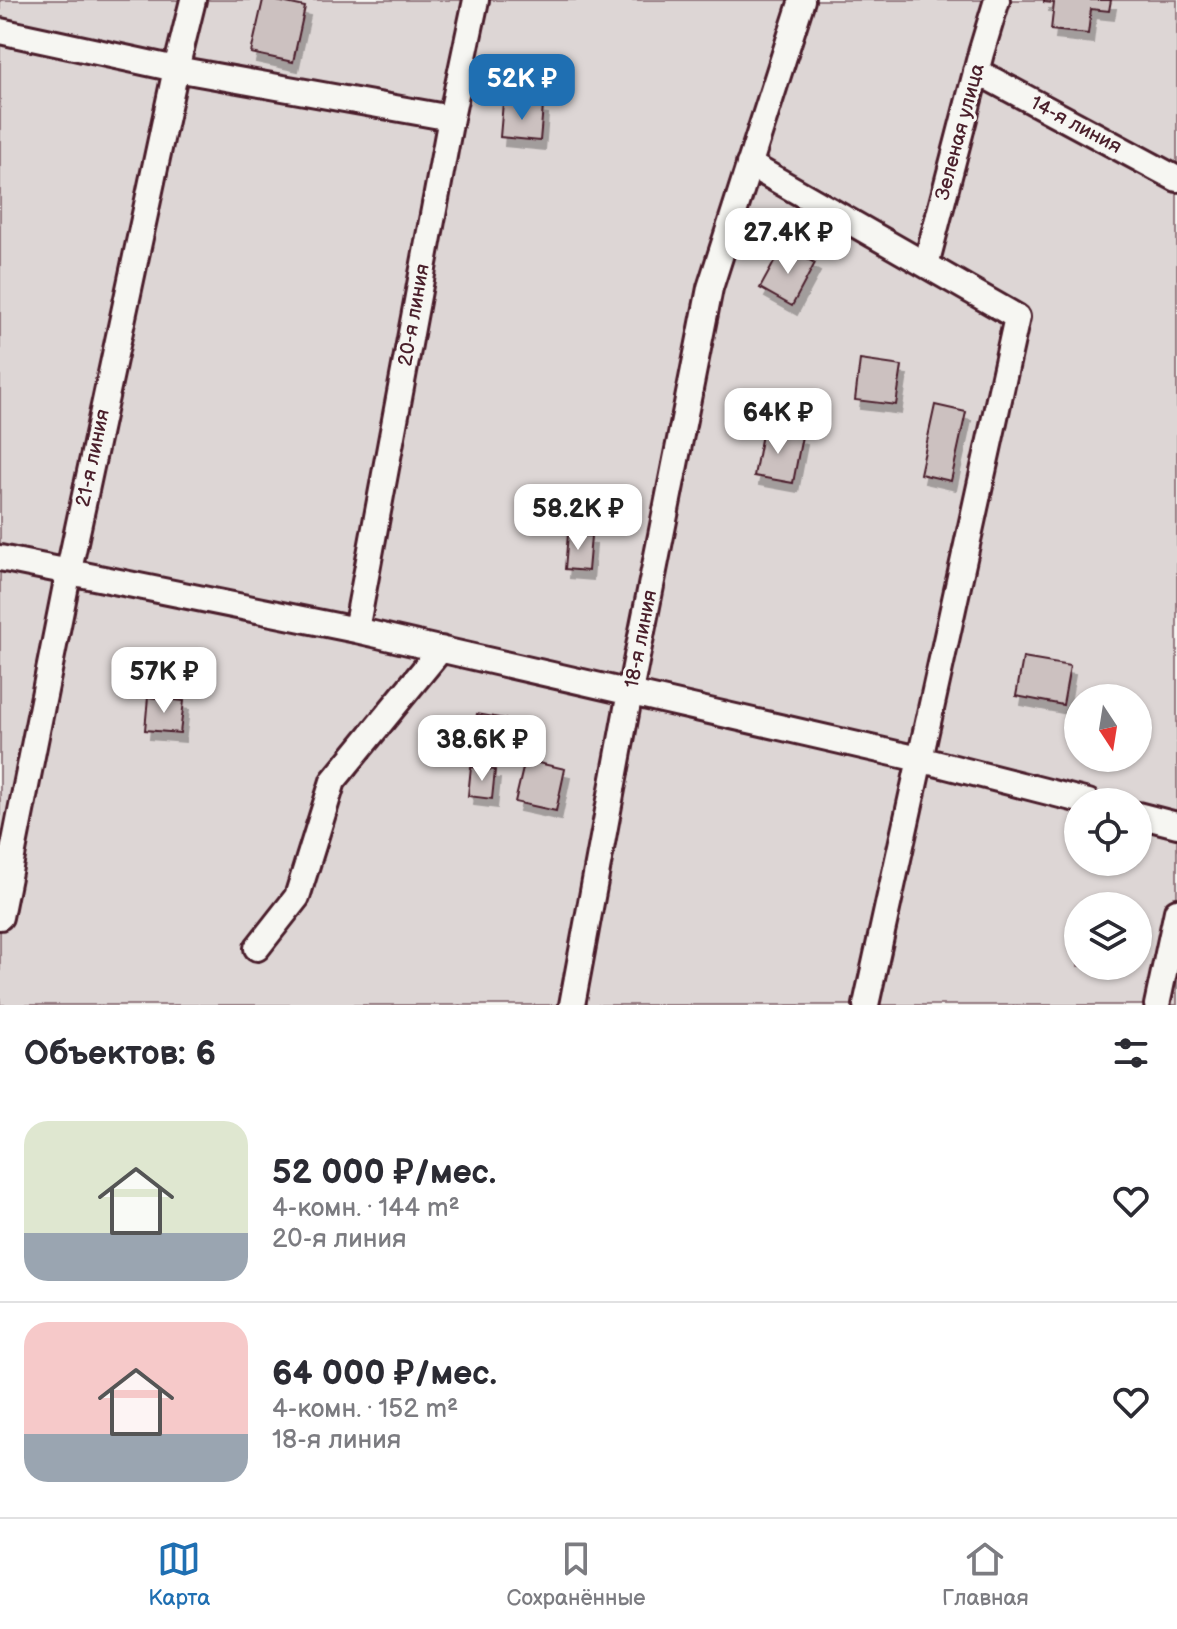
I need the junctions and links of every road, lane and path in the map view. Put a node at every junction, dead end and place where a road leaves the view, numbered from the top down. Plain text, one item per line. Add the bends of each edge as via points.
1 (193, 0) edge
2 (476, 0) edge
3 (802, 0) edge
4 (997, 0) edge
5 (0, 31) edge
6 (176, 69) junction
7 (976, 71) junction
8 (451, 118) junction
9 (749, 164) junction
10 (1177, 179) edge
11 (926, 265) junction
12 (0, 558) edge
13 (69, 570) junction
14 (356, 630) junction
15 (441, 649) junction
16 (630, 692) junction
17 (919, 759) junction
18 (1064, 796) edge
19 (1152, 819) edge
20 (1177, 825) edge
21 (1177, 911) edge
22 (0, 917) edge
23 (257, 948) dead end
24 (572, 1005) edge
25 (866, 1005) edge
26 (1157, 1005) edge

1 - 6 street, 21-я линия
2 - 8 street, 20-я линия
3 - 9 street, 18-я линия
4 - 7 street, Зеленая улица
5 - 6 street
6 - 8 street
6 - 13 street, 21-я линия
7 - 10 street, 14-я линия
7 - 11 street, Зеленая улица
8 - 14 street, 20-я линия
9 - 11 street
9 - 16 street, 18-я линия via 710,288
11 - 17 street via 1017,317
12 - 13 street
13 - 14 street
13 - 22 street, 21-я линия
14 - 15 street
15 - 16 street
15 - 23 street via 333,781 297,897
16 - 17 street
16 - 24 street, 18-я линия
17 - 18 street
17 - 25 street
19 - 20 street
21 - 26 street

